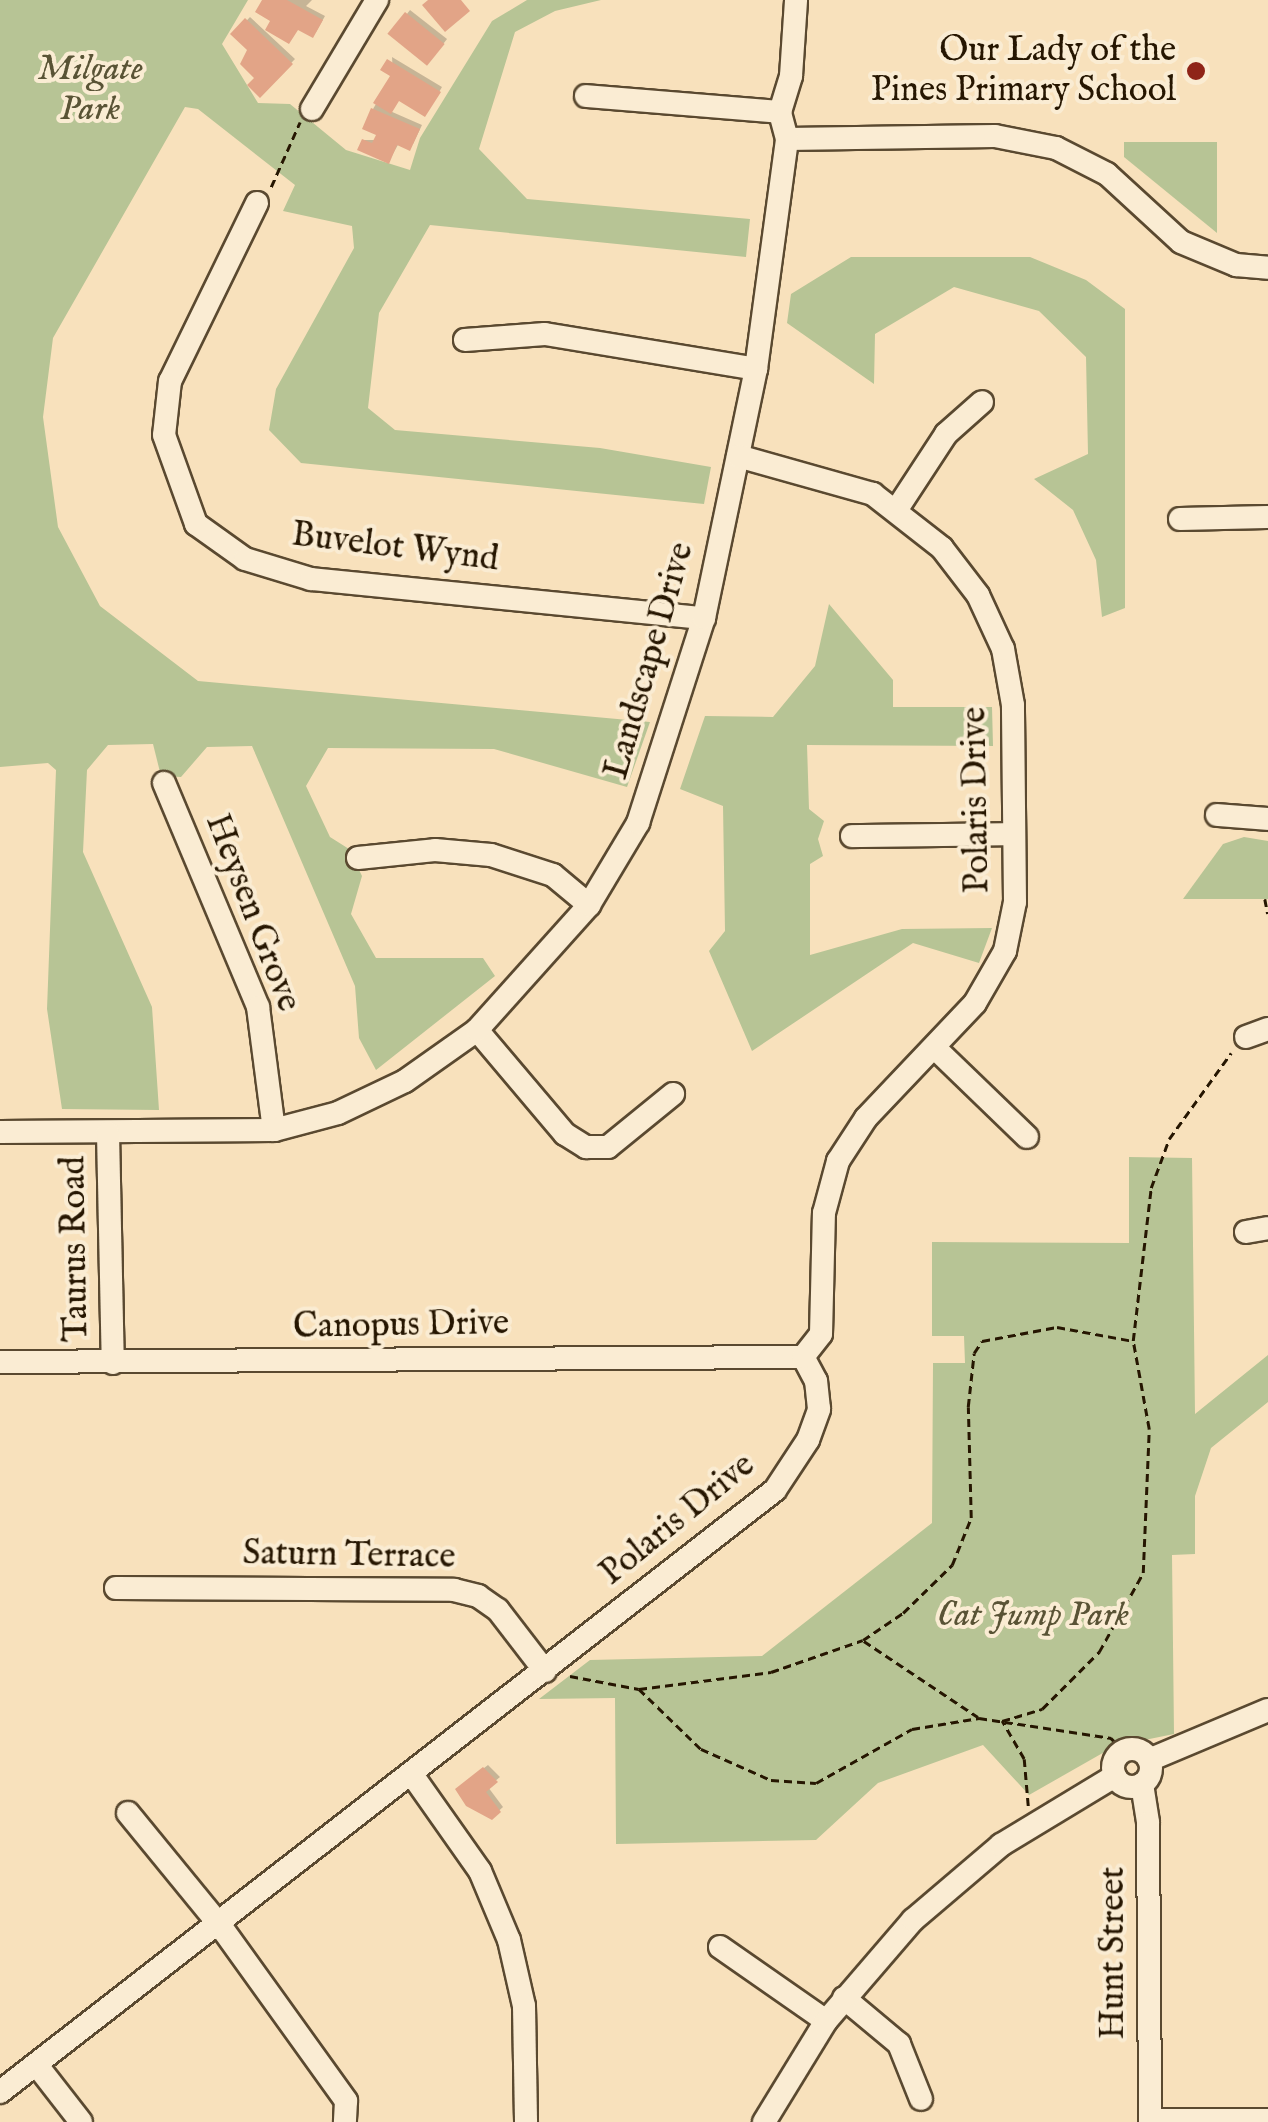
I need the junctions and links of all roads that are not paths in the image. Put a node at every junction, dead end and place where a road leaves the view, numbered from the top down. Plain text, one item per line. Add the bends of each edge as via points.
1 (377, 0) edge
2 (796, 0) edge
3 (586, 96) dead end
4 (312, 109) road end
5 (780, 112) junction
6 (788, 138) junction
7 (257, 203) road end
8 (1268, 268) edge
9 (465, 340) dead end
10 (756, 370) junction
11 (982, 402) dead end
12 (738, 456) junction
13 (897, 509) junction
14 (1268, 517) edge
15 (1180, 519) dead end
16 (704, 618) junction
17 (164, 783) dead end
18 (1217, 815) dead end
19 (1268, 819) edge
20 (1013, 834) junction
21 (852, 836) dead end
22 (358, 858) dead end
23 (589, 905) junction
24 (477, 1030) junction
25 (937, 1050) junction
26 (673, 1094) dead end
27 (274, 1130) junction
28 (0, 1132) edge
29 (108, 1133) junction
30 (1027, 1136) dead end
31 (803, 1356) junction
32 (0, 1362) edge
33 (113, 1363) junction
34 (116, 1588) dead end
35 (545, 1672) junction
36 (1268, 1710) edge
37 (1150, 1760) junction
38 (413, 1776) junction
39 (1115, 1776) junction
40 (1142, 1784) junction
41 (128, 1813) dead end
42 (219, 1924) junction
43 (720, 1947) dead end
44 (844, 1998) junction
45 (826, 2021) junction
46 (39, 2068) junction
47 (0, 2092) edge
48 (921, 2098) dead end
49 (1268, 2120) edge
50 (1150, 2121) edge
51 (80, 2122) edge
52 (345, 2122) edge
53 (526, 2122) edge
54 (764, 2122) edge

1 - 4 street
2 - 5 street via 791,76
3 - 5 street
5 - 6 street, Landscape Drive
6 - 8 street via 995,136 1056,148 1107,174 1181,242 1236,265
6 - 10 street, Landscape Drive
7 - 16 street, Buvelot Wynd via 170,380 164,435 196,524 245,559 311,579
9 - 10 street via 545,334
10 - 12 street, Landscape Drive
11 - 13 street via 946,434
12 - 13 street, Polaris Drive via 820,474
12 - 16 street, Landscape Drive
13 - 20 street, Polaris Drive via 942,548 978,595 1003,649 1013,705
14 - 15 street
16 - 23 street, Landscape Drive via 638,823
17 - 27 street, Heysen Grove via 258,1007
18 - 19 street
20 - 21 street
20 - 25 street, Polaris Drive via 1015,902 1005,951
22 - 23 street via 435,850 491,854 553,875
23 - 24 street, Landscape Drive
24 - 26 street via 565,1134 586,1147 608,1147
24 - 27 street, Landscape Drive via 405,1080 338,1114
25 - 30 street
25 - 31 street, Polaris Drive via 866,1118 838,1161 824,1213 821,1334
27 - 29 street, Landscape Drive
28 - 29 street, Landscape Drive
29 - 33 street, Taurus Road
31 - 33 street, Canopus Drive
31 - 35 street, Polaris Drive via 816,1381 818,1409 793,1469 776,1490
32 - 33 street, Canopus Drive
34 - 35 street, Saturn Terrace via 454,1590 498,1610
35 - 38 street, Polaris Drive
36 - 37 street
37 - 39 street via 1139,1750 1124,1750 1114,1762
37 - 40 street
38 - 42 street, Polaris Drive
38 - 53 street via 480,1871 509,1940 524,2006
39 - 40 street via 1127,1786
39 - 44 street via 1027,1828 936,1899
40 - 50 street, Hunt Street
41 - 42 street
42 - 46 street, Polaris Drive
42 - 52 street via 346,2101
43 - 45 street
44 - 45 street
44 - 48 street via 899,2044
45 - 54 street
46 - 47 street, Polaris Drive
46 - 51 street
49 - 50 street

